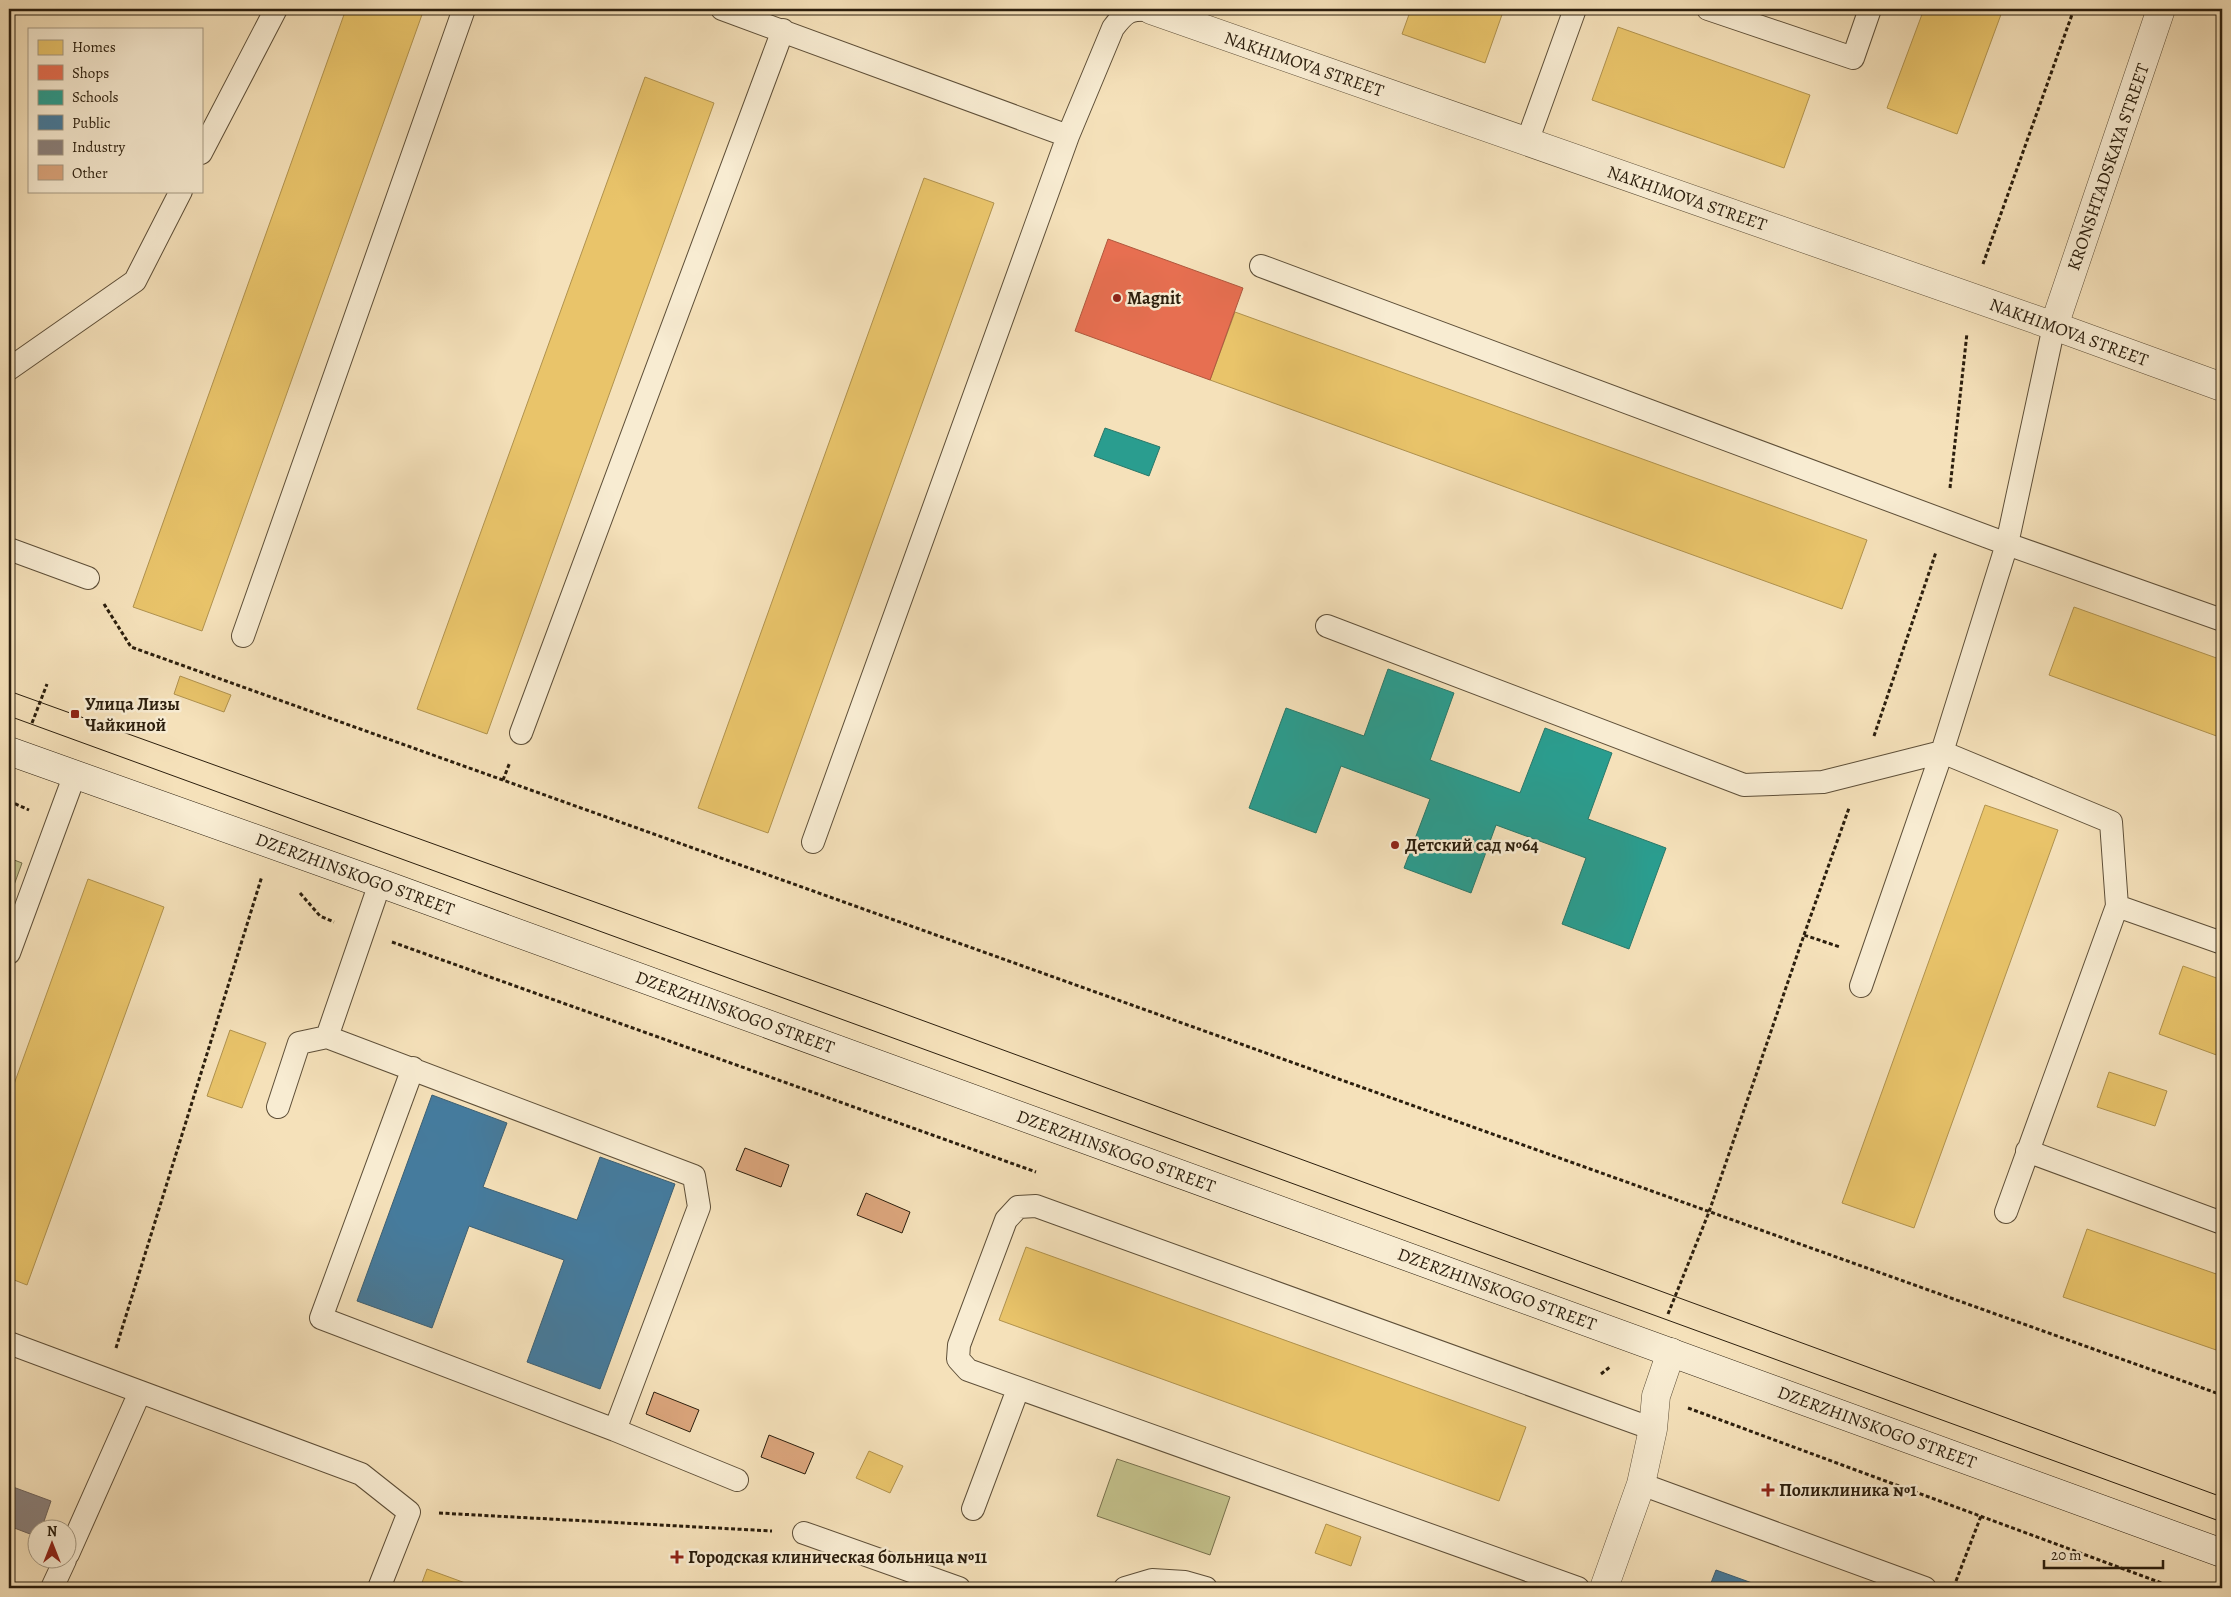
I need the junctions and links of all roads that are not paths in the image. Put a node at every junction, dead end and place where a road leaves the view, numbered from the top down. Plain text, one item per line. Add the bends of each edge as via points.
1 (276, 9) edge
2 (464, 9) edge
3 (722, 9) edge
4 (1574, 9) edge
5 (1708, 9) edge
6 (1870, 9) edge
7 (2161, 9) edge
8 (1151, 10) joint
9 (783, 30) junction
10 (1068, 136) junction
11 (1527, 142) junction
12 (202, 151) edge
13 (181, 192) edge
14 (1261, 266) dead end
15 (2054, 326) junction
16 (9, 369) edge
17 (2222, 387) edge
18 (2007, 544) junction
19 (9, 549) edge
20 (88, 578) road end
21 (2222, 620) edge
22 (1327, 626) dead end
23 (243, 636) dead end
24 (521, 734) dead end
25 (9, 751) edge
26 (1942, 752) junction
27 (74, 774) junction
28 (813, 842) dead end
29 (380, 884) junction
30 (2117, 906) junction
31 (2222, 943) edge
32 (9, 952) edge
33 (1860, 986) dead end
34 (327, 1037) junction
35 (413, 1068) junction
36 (278, 1106) dead end
37 (2027, 1151) junction
38 (2006, 1212) dead end
39 (2222, 1223) edge
40 (9, 1343) edge
41 (1671, 1352) junction
42 (1018, 1389) junction
43 (140, 1392) junction
44 (1653, 1429) junction
45 (615, 1430) junction
46 (737, 1480) dead end
47 (1641, 1484) junction
48 (973, 1508) dead end
49 (78, 1532) edge
50 (804, 1533) road end
51 (2222, 1553) edge
52 (60, 1570) edge
53 (52, 1588) edge
54 (379, 1588) edge
55 (959, 1588) edge
56 (1125, 1588) edge
57 (1206, 1588) edge
58 (1578, 1588) edge
59 (1604, 1588) edge
60 (1925, 1588) edge

1 - 12 lane
2 - 23 lane
3 - 9 lane
4 - 11 lane
5 - 6 lane via 1853,58
7 - 15 main road, KRONSHTADSKAYA STREET
8 - 10 lane via 1136,9 1124,13 1113,28
8 - 11 main road, NAKHIMOVA STREET
9 - 10 lane
9 - 24 lane
10 - 28 lane
11 - 15 main road, NAKHIMOVA STREET
13 - 16 lane via 135,281
14 - 18 lane
15 - 17 main road, NAKHIMOVA STREET
15 - 18 lane
18 - 21 lane
18 - 26 lane
19 - 20 lane
22 - 26 lane via 1744,786 1823,782
25 - 27 main road, DZERZHINSKOGO STREET
26 - 30 lane via 2110,822
26 - 33 lane
27 - 29 main road, DZERZHINSKOGO STREET
27 - 32 lane
29 - 34 lane
29 - 41 main road, DZERZHINSKOGO STREET
30 - 31 lane
30 - 37 lane
34 - 35 lane
34 - 36 lane via 299,1043
35 - 45 lane via 694,1176 699,1206
35 - 45 lane via 321,1318
37 - 38 lane
37 - 39 lane
40 - 43 lane
41 - 44 main road via 1656,1396
41 - 51 main road, DZERZHINSKOGO STREET
42 - 44 lane via 968,1370 958,1359 959,1345 1006,1220 1018,1207 1036,1206
42 - 48 lane
42 - 58 lane
43 - 49 lane
43 - 54 lane via 361,1474 408,1512
44 - 47 main road
45 - 46 lane
47 - 59 main road
47 - 60 lane
50 - 55 lane
52 - 53 lane
56 - 57 lane via 1152,1580 1184,1582

